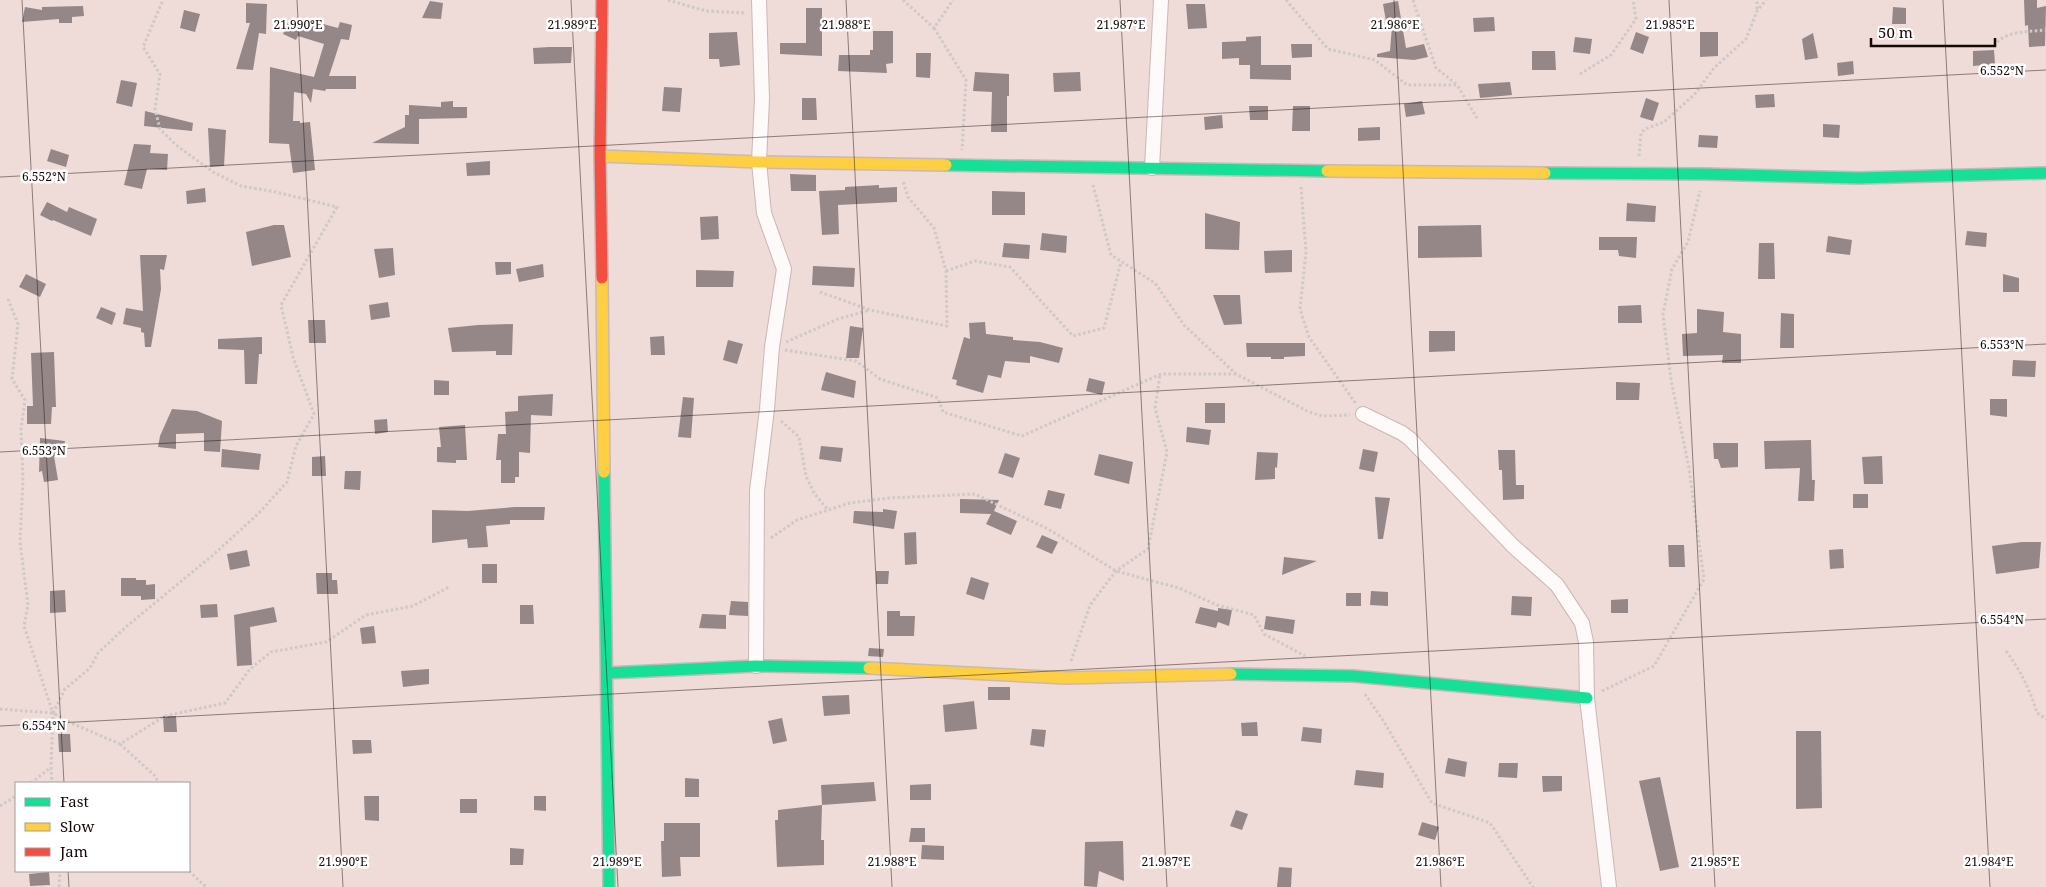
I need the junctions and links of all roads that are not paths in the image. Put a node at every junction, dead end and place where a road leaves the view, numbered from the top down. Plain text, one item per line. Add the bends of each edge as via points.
1 (602, 0) edge
2 (759, 0) edge
3 (1162, 0) edge
4 (600, 156) junction
5 (759, 162) junction
6 (1152, 168) junction
7 (2046, 173) edge
8 (1364, 414) road end
9 (756, 666) junction
10 (607, 673) junction
11 (1587, 698) junction
12 (609, 887) edge
13 (1609, 887) edge

1 - 4 street
2 - 5 street via 762,99
3 - 6 street
4 - 5 street
4 - 10 street
5 - 6 street
5 - 9 street via 764,213 784,270 757,492
6 - 7 street via 1859,178
8 - 11 street via 1410,439 1513,546 1556,585 1582,623 1586,642
9 - 10 street
9 - 11 street via 905,669 1066,678 1252,674 1353,676
10 - 12 street
11 - 13 street

